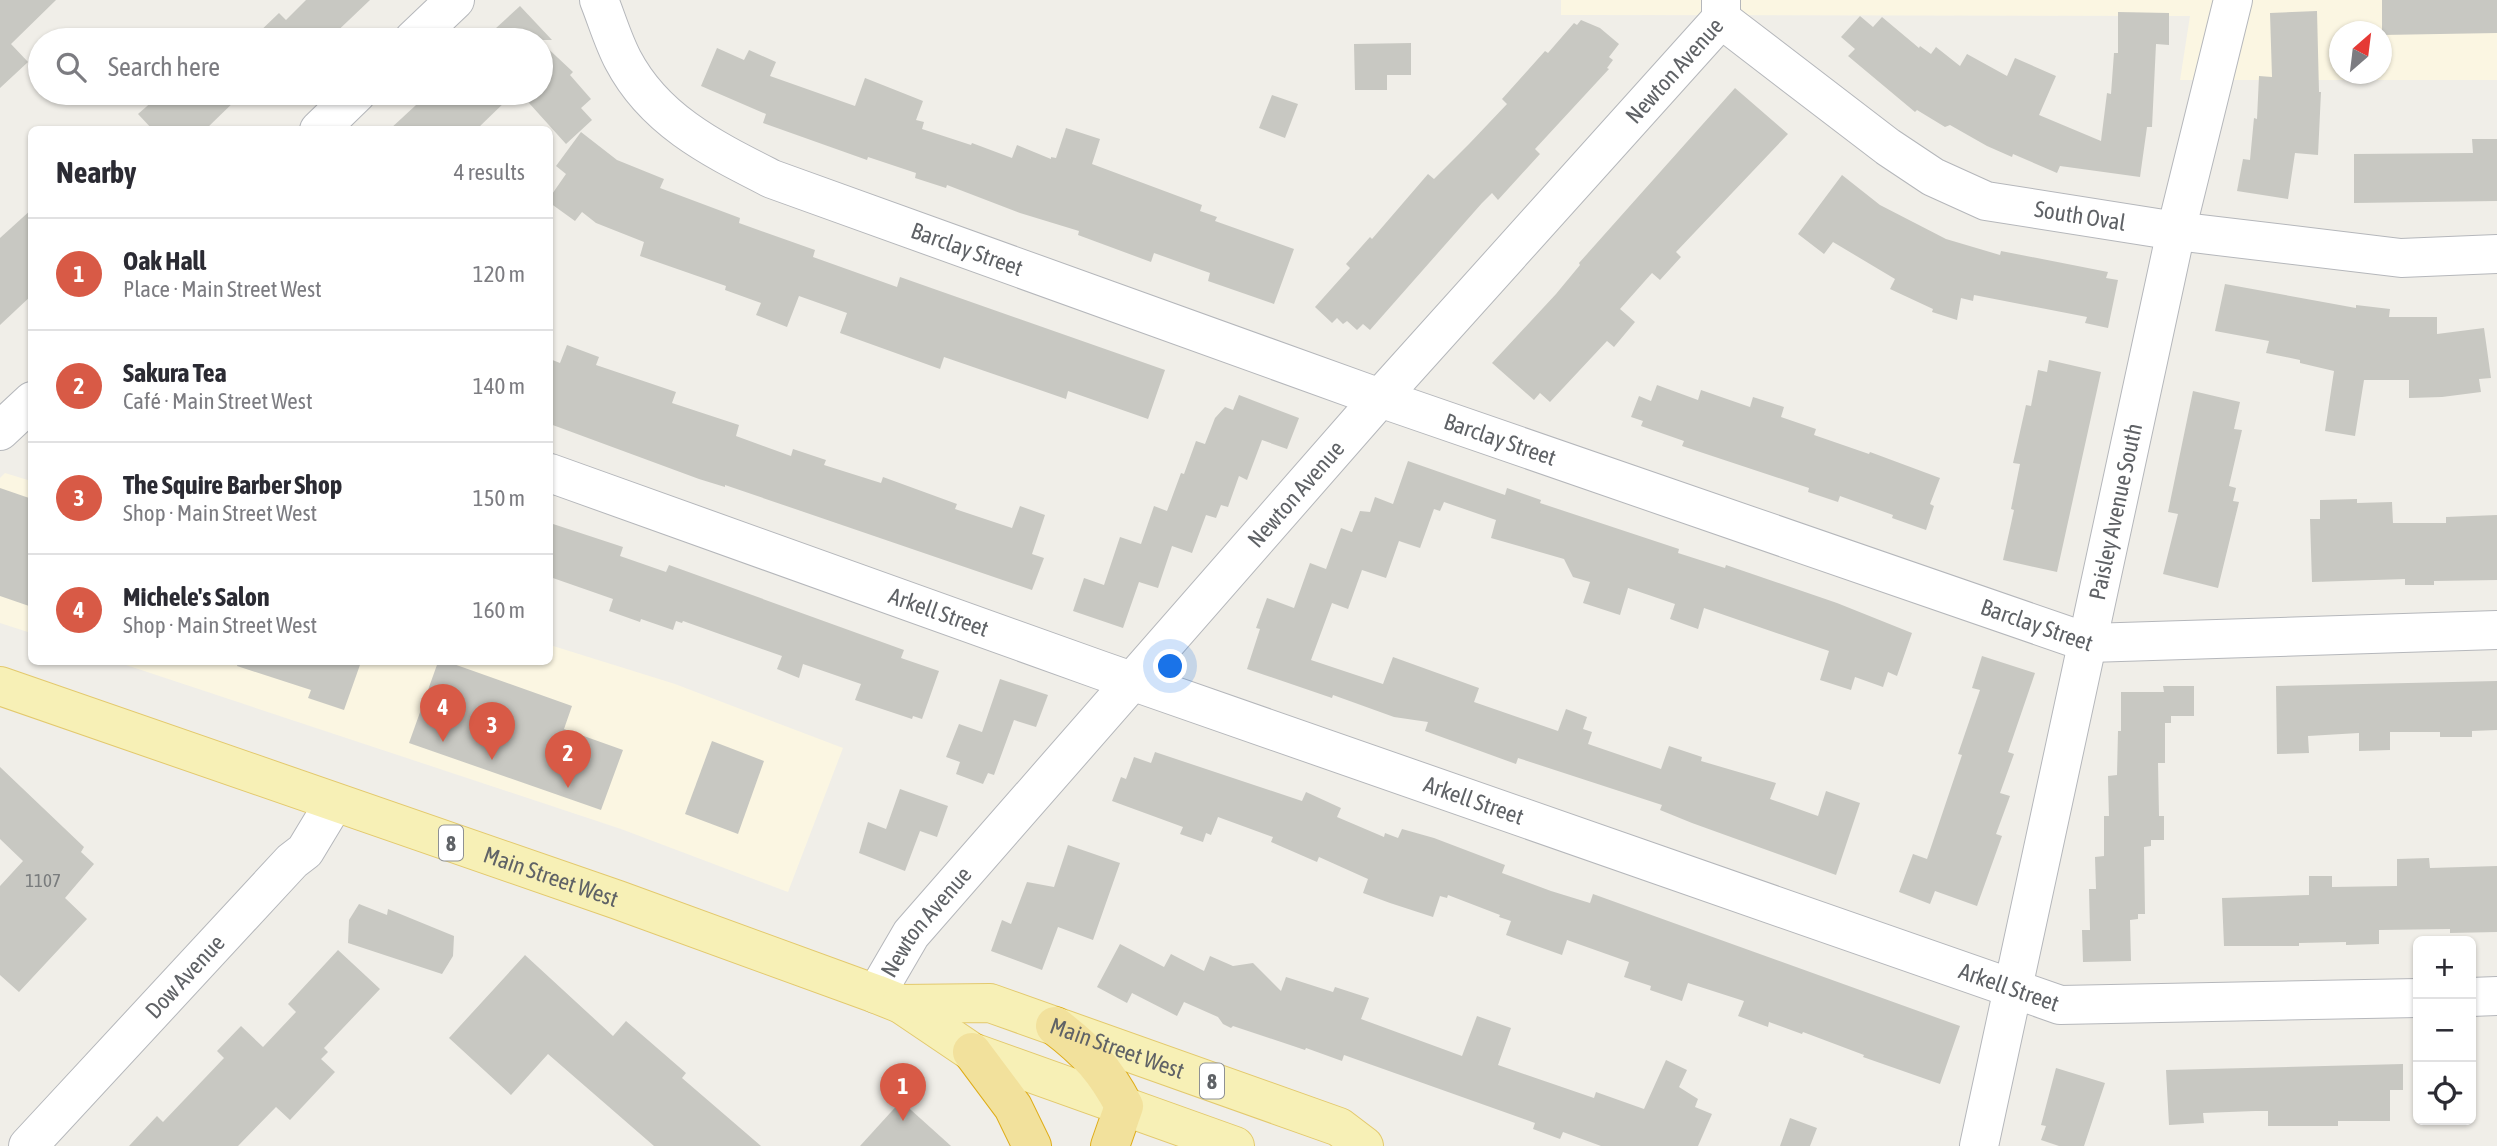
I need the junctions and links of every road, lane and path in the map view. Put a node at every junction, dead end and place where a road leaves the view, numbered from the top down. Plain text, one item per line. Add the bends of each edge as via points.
1 (455, 0) edge
2 (599, 0) edge
3 (2232, 0) edge
4 (1721, 9) edge
5 (426, 28) edge
6 (345, 105) edge
7 (323, 126) edge
8 (2176, 231) junction
9 (2497, 254) edge
10 (1380, 398) junction
11 (28, 405) edge
12 (0, 431) edge
13 (553, 474) edge
14 (2497, 630) edge
15 (2089, 643) junction
16 (1134, 682) junction
17 (0, 686) edge
18 (334, 803) junction
19 (2014, 988) junction
20 (2497, 996) edge
21 (2476, 997) edge
22 (2413, 998) edge
23 (888, 999) junction
24 (1055, 1026) junction
25 (972, 1052) junction
26 (1124, 1106) junction
27 (28, 1146) edge
28 (1032, 1146) edge
29 (1110, 1146) edge
30 (1235, 1146) edge
31 (1364, 1146) edge
32 (1979, 1146) edge

1 - 5 street
2 - 10 street, Barclay Street via 623,61 658,109 709,146 751,168
3 - 8 street, Paisley Avenue South
4 - 8 street, South Oval via 1888,147 1933,177 1986,201
4 - 10 street, Newton Avenue
6 - 7 street
8 - 9 street, South Oval via 2401,258
8 - 15 street, Paisley Avenue South
10 - 15 street, Barclay Street
10 - 16 street, Newton Avenue
11 - 12 street
13 - 16 street, Arkell Street
14 - 15 street, Barclay Street
15 - 19 street, Paisley Avenue South
16 - 19 street, Arkell Street
16 - 23 street, Newton Avenue via 911,934
17 - 18 main road, Main Street West / 8
18 - 23 main road, Main Street West / 8
18 - 27 street, Dow Avenue via 305,851
19 - 22 street, Arkell Street via 2060,1005
19 - 32 street, Paisley Avenue South
20 - 21 street
23 - 24 main road, Main Street West / 8 via 990,1003
23 - 25 main road, Main Street West / 8
24 - 26 highway via 1109,1077
24 - 31 main road, Main Street West / 8 via 1339,1127
25 - 26 main road, Main Street West / 8
25 - 28 highway via 1013,1107
26 - 29 highway
26 - 30 main road, Main Street West / 8

